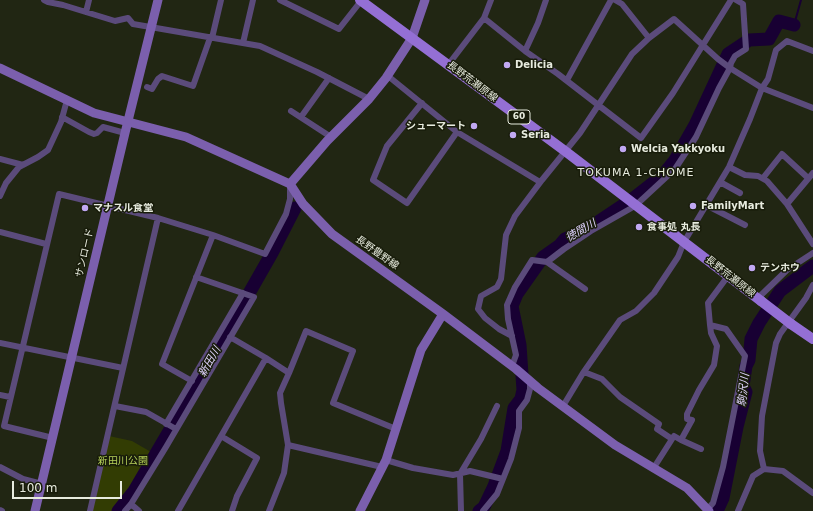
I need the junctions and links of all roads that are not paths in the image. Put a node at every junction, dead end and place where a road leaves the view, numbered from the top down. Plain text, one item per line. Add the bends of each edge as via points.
1 (44, 0) edge
2 (89, 0) edge
3 (158, 0) edge
4 (221, 0) edge
5 (253, 0) edge
6 (280, 0) edge
7 (361, 0) edge
8 (425, 0) edge
9 (491, 0) edge
10 (546, 0) edge
11 (611, 0) edge
12 (615, 0) edge
13 (731, 0) edge
14 (736, 0) edge
15 (86, 12) junction
16 (484, 18) junction
17 (152, 28) junction
18 (211, 38) junction
19 (412, 38) junction
20 (649, 38) junction
21 (243, 43) junction
22 (702, 44) junction
23 (525, 51) junction
24 (813, 51) edge
25 (448, 65) junction
26 (729, 67) junction
27 (0, 68) edge
28 (388, 76) junction
29 (329, 78) junction
30 (566, 80) junction
31 (147, 87) dead end
32 (762, 88) junction
33 (368, 98) junction
34 (67, 100) junction
35 (422, 103) junction
36 (597, 105) junction
37 (813, 108) edge
38 (291, 111) dead end
39 (62, 117) junction
40 (301, 118) junction
41 (128, 121) junction
42 (457, 132) junction
43 (125, 133) junction
44 (331, 137) junction
45 (565, 152) junction
46 (0, 159) edge
47 (22, 165) junction
48 (729, 167) junction
49 (813, 173) edge
50 (763, 178) junction
51 (808, 178) junction
52 (540, 182) junction
53 (720, 182) junction
54 (290, 184) junction
55 (740, 193) dead end
56 (0, 196) edge
57 (787, 204) junction
58 (108, 205) junction
59 (634, 205) junction
60 (706, 205) junction
61 (158, 218) junction
62 (745, 225) dead end
63 (0, 232) edge
64 (213, 235) junction
65 (684, 242) junction
66 (46, 244) junction
67 (813, 244) edge
68 (813, 253) edge
69 (546, 262) junction
70 (728, 276) junction
71 (196, 277) junction
72 (813, 285) edge
73 (585, 290) dead end
74 (243, 293) junction
75 (760, 300) junction
76 (443, 314) junction
77 (710, 325) junction
78 (512, 336) junction
79 (230, 337) junction
80 (813, 338) edge
81 (0, 343) edge
82 (22, 348) junction
83 (72, 358) junction
84 (266, 358) junction
85 (514, 367) junction
86 (123, 368) junction
87 (584, 372) junction
88 (289, 373) junction
89 (528, 379) junction
90 (192, 381) junction
91 (0, 395) edge
92 (10, 397) junction
93 (115, 406) junction
94 (497, 406) dead end
95 (563, 406) junction
96 (171, 426) junction
97 (396, 430) junction
98 (221, 436) junction
99 (53, 438) junction
100 (672, 438) junction
101 (681, 440) junction
102 (288, 446) junction
103 (700, 449) dead end
104 (384, 464) junction
105 (0, 468) edge
106 (653, 469) junction
107 (764, 469) junction
108 (460, 474) junction
109 (499, 478) junction
110 (42, 484) junction
111 (813, 493) edge
112 (131, 504) junction
113 (708, 510) edge
114 (35, 511) edge
115 (90, 511) edge
116 (125, 511) edge
117 (139, 511) edge
118 (178, 511) edge
119 (232, 511) edge
120 (269, 511) edge
121 (360, 511) edge
122 (461, 511) edge
123 (483, 511) edge
124 (738, 511) edge

1 - 15 street
2 - 15 street
3 - 17 street, サンロード
4 - 18 street
5 - 21 street
6 - 7 street via 339,29
7 - 19 main road, 長野荒瀬原線 / 60
8 - 19 street
9 - 16 street
10 - 23 street
11 - 30 street
12 - 20 street via 622,4
13 - 22 street
14 - 26 street via 743,4 746,49 735,56
15 - 17 street via 115,21 128,18 133,24
16 - 23 street
16 - 25 street
17 - 18 street
17 - 41 street, サンロード
18 - 21 street
18 - 31 street via 193,86 162,76 152,89
19 - 25 main road, 長野荒瀬原線 / 60
19 - 28 street
20 - 22 street via 674,19
20 - 36 street via 632,54
21 - 29 street via 260,46
22 - 26 street
22 - 36 street via 673,93 641,138
23 - 30 street
24 - 32 street via 787,41 776,50 768,79
25 - 45 main road, 長野荒瀬原線 / 60
26 - 32 street
26 - 59 street via 696,137 675,169
27 - 34 street
28 - 33 street
28 - 35 street
29 - 33 street
29 - 40 street
30 - 36 street
32 - 37 street
32 - 48 street
33 - 44 street
34 - 39 street
34 - 41 street via 94,113
35 - 42 street
35 - 42 street via 387,146 372,180 407,203
36 - 45 street
38 - 40 street
39 - 43 street via 89,132 97,133 103,127
39 - 47 street via 48,150
40 - 44 street
41 - 43 street, サンロード
41 - 54 street via 186,137
42 - 52 street
43 - 58 street, サンロード
44 - 54 street
45 - 52 street
45 - 59 main road, 長野荒瀬原線 / 60
46 - 47 street
47 - 56 street via 13,173
48 - 50 street via 745,175
48 - 53 street
49 - 51 street
50 - 51 street via 782,154
50 - 57 street
51 - 57 street
52 - 78 street via 515,216 506,235 501,279 496,287 480,296 478,309 485,318
53 - 55 street
53 - 60 street
54 - 64 street via 290,200 286,214 265,254
54 - 76 street, 長野豊野線 via 303,204 332,234
57 - 67 street
58 - 61 street
58 - 66 street via 59,194
58 - 83 street, サンロード
59 - 65 main road, 長野荒瀬原線 / 60
59 - 69 street
60 - 62 street
60 - 65 street
61 - 64 street
61 - 86 street
63 - 66 street
64 - 71 street
65 - 70 main road, 長野荒瀬原線 / 60
65 - 87 street via 678,257 654,293 636,311 620,320
66 - 82 street
68 - 75 street via 787,270
69 - 73 street
69 - 78 street via 532,260 515,287 508,305
70 - 75 main road, 長野荒瀬原線 / 60
70 - 77 street via 708,304
71 - 74 street
71 - 90 street via 162,364
72 - 107 street via 776,343 762,416 760,451
74 - 79 street via 254,297
74 - 90 street
75 - 80 main road, 長野荒瀬原線 / 60, bridge
76 - 85 street, 長野豊野線
76 - 97 street via 421,350
77 - 101 street via 717,346 714,365 687,414 687,419 692,420
77 - 113 street via 726,329 745,356 723,467 713,503
78 - 85 street via 516,355
79 - 84 street
79 - 96 street
81 - 82 street
82 - 83 street
82 - 92 street
83 - 86 street
83 - 99 street, サンロード
84 - 88 street
84 - 98 street
85 - 89 street, 長野豊野線
86 - 93 street
87 - 95 street
87 - 100 street via 602,380 620,397 659,424 657,429
88 - 97 street via 306,331 353,351 333,403
88 - 102 street via 280,393
89 - 95 street, 長野豊野線
89 - 109 street via 530,389 527,400 519,411 519,428 511,458
90 - 96 street
91 - 92 street
92 - 99 street via 4,426
93 - 96 street via 146,412
93 - 115 street
94 - 108 street
95 - 106 street, 長野豊野線 via 615,445
96 - 112 street
97 - 104 street
98 - 118 street
98 - 119 street via 257,458 236,496
99 - 110 street, サンロード
100 - 101 street via 674,436
100 - 106 street
101 - 103 street
102 - 104 street
102 - 120 street via 284,473
104 - 108 street
104 - 121 street
105 - 110 street via 23,479
106 - 113 street, 長野豊野線 via 686,488
107 - 111 street via 783,471
107 - 124 street via 753,476
108 - 109 street via 470,471
108 - 122 street
109 - 123 street via 496,494
110 - 114 street, サンロード
112 - 116 street
112 - 117 street

